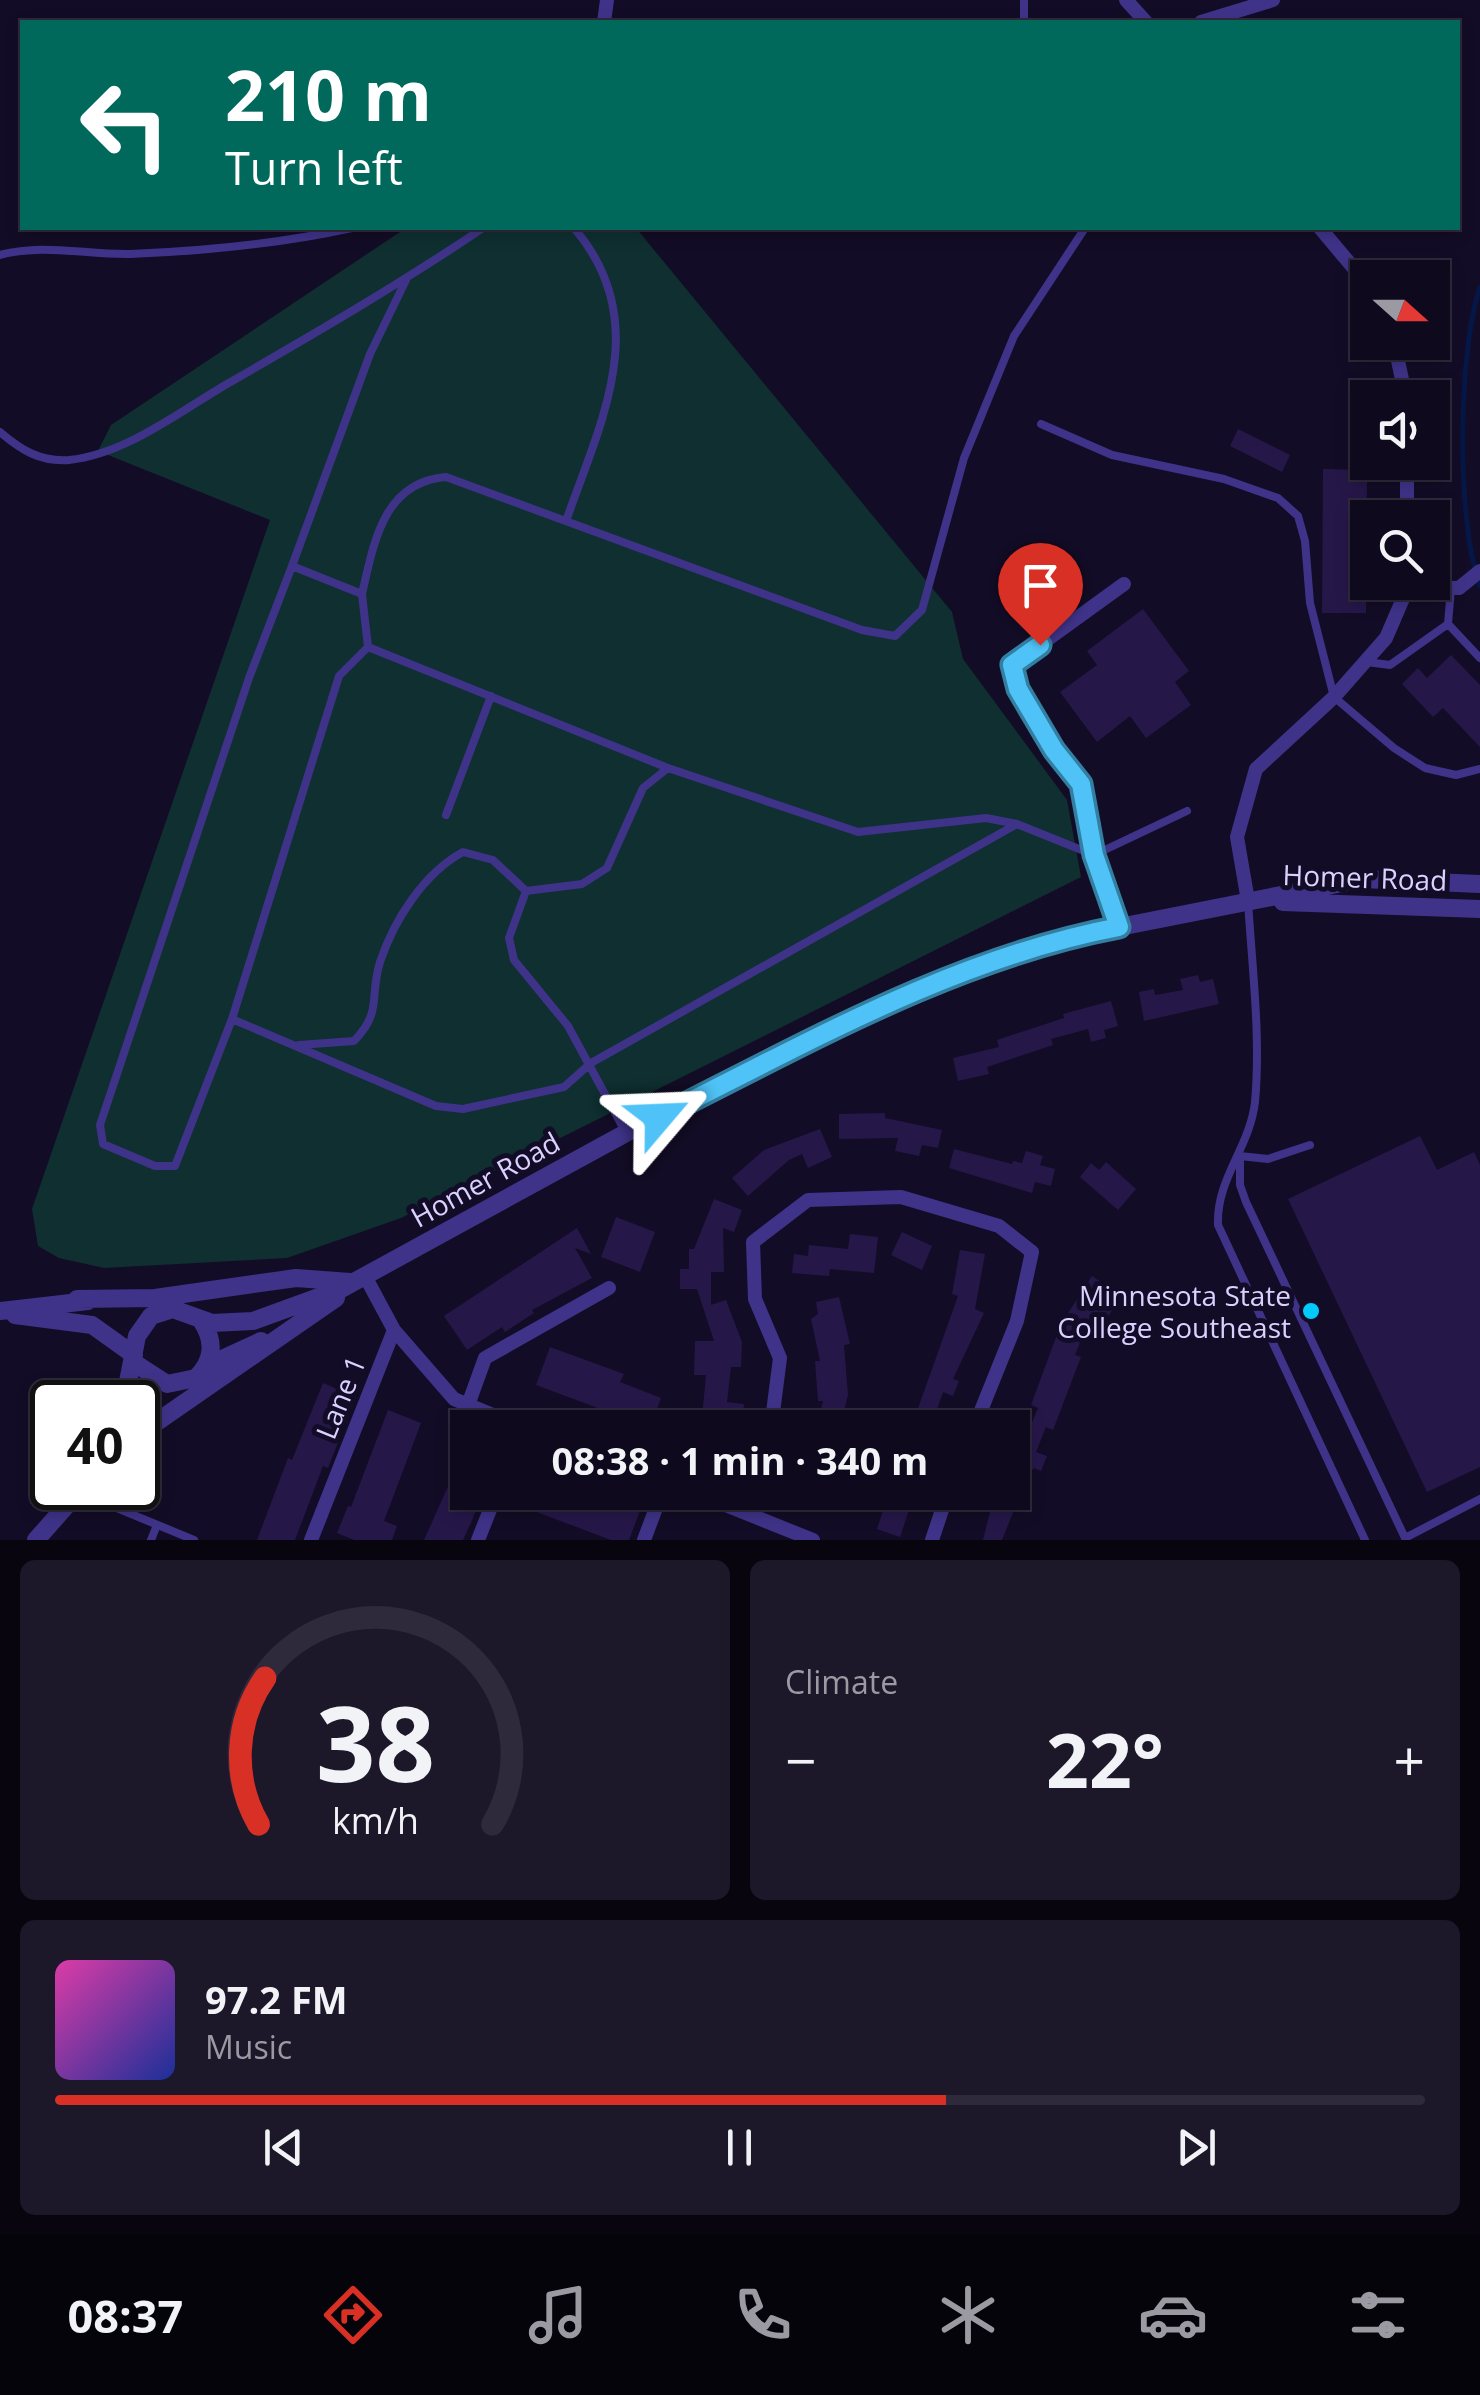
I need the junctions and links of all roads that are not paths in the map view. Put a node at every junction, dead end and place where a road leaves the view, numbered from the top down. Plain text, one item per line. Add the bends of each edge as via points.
1 (1126, 0) edge
2 (1273, 0) edge
3 (1144, 20) edge
4 (1208, 20) edge
5 (342, 230) edge
6 (480, 230) edge
7 (575, 230) edge
8 (1083, 230) edge
9 (1322, 230) edge
10 (0, 255) edge
11 (1350, 263) edge
12 (406, 280) junction
13 (1041, 424) dead end
14 (0, 432) edge
15 (566, 522) junction
16 (292, 566) junction
17 (1480, 571) edge
18 (1124, 584) dead end
19 (1450, 588) edge
20 (1455, 588) junction
21 (362, 594) junction
22 (1402, 600) edge
23 (1448, 624) junction
24 (368, 647) junction
25 (1480, 658) edge
26 (1365, 661) junction
27 (490, 696) junction
28 (1334, 696) junction
29 (668, 768) junction
30 (1480, 769) edge
31 (1187, 811) dead end
32 (446, 815) dead end
33 (1017, 824) junction
34 (1094, 855) junction
35 (1480, 884) edge
36 (526, 891) junction
37 (1248, 901) junction
38 (1480, 910) edge
39 (1119, 927) junction
40 (232, 1019) junction
41 (294, 1046) junction
42 (591, 1063) junction
43 (626, 1133) junction
44 (1310, 1145) dead end
45 (1240, 1156) junction
46 (360, 1279) junction
47 (609, 1288) dead end
48 (77, 1300) junction
49 (162, 1311) junction
50 (0, 1312) edge
51 (310, 1315) junction
52 (201, 1320) junction
53 (394, 1330) junction
54 (133, 1359) junction
55 (207, 1366) junction
56 (129, 1380) edge
57 (190, 1382) junction
58 (468, 1405) junction
59 (480, 1410) edge
60 (773, 1410) edge
61 (981, 1410) edge
62 (160, 1411) edge
63 (160, 1417) edge
64 (1480, 1499) edge
65 (62, 1510) edge
66 (124, 1510) edge
67 (489, 1510) edge
68 (655, 1510) edge
69 (942, 1510) edge
70 (745, 1511) edge
71 (157, 1525) junction
72 (1406, 1539) edge
73 (36, 1540) edge
74 (151, 1540) edge
75 (194, 1540) edge
76 (311, 1540) edge
77 (478, 1540) edge
78 (644, 1540) edge
79 (812, 1540) edge
80 (932, 1540) edge
81 (1365, 1540) edge

1 - 3 street
2 - 4 street
5 - 10 lane via 262,246 126,254 24,248
6 - 12 lane
7 - 15 lane via 604,269 617,350 614,381
8 - 15 lane via 1014,336 964,458 922,610 895,636 862,630
9 - 11 street
12 - 14 lane via 140,436 80,457 48,459 26,453
12 - 16 lane via 370,354
13 - 28 lane via 1112,455 1278,498 1298,516 1310,602
15 - 21 lane via 446,478 424,479 386,513
16 - 21 lane
16 - 40 lane via 106,1106 104,1144 155,1166 175,1166
17 - 20 street
18 - 34 street via 1012,665 1018,689 1081,784
19 - 20 street
20 - 23 lane
21 - 24 lane
22 - 26 street via 1386,638
23 - 25 lane
23 - 26 lane via 1390,665
24 - 27 lane
24 - 40 lane via 339,676
26 - 28 street
27 - 29 lane
27 - 32 lane
28 - 30 lane via 1426,768 1456,776
28 - 37 street via 1256,770 1236,837
29 - 33 lane via 858,832 986,818
29 - 36 lane via 643,788 606,868 582,884
31 - 34 lane
33 - 34 lane
33 - 42 lane
34 - 39 street
35 - 37 street, Homer Road via 1362,880
36 - 41 lane via 494,860 463,852 445,862 409,903 380,963 370,1025 354,1041
36 - 42 lane via 509,938 514,960
37 - 38 street, Homer Road
37 - 39 street, Homer Road
37 - 45 lane via 1255,1102
39 - 43 street, Homer Road via 924,986
40 - 41 lane
41 - 42 lane via 449,1109 564,1087
42 - 43 lane
43 - 46 street, Homer Road
44 - 45 lane via 1268,1159
45 - 72 lane via 1246,1202
45 - 81 lane via 1224,1180 1218,1225
46 - 48 street via 296,1278 155,1298
46 - 51 street, Homer Road
46 - 52 street, Homer Road via 252,1321
46 - 53 street, Lane 1
47 - 58 street via 486,1358
48 - 49 street, Homer Road
48 - 50 street
49 - 52 street, Homer Road via 183,1310
49 - 54 street via 143,1325
50 - 54 street via 92,1325
51 - 55 street, Homer Road
51 - 63 street, Homer Road
52 - 55 street via 211,1342
53 - 58 street via 454,1400
53 - 76 street, Lane 1
54 - 56 street
54 - 57 street via 167,1384
55 - 57 street, Homer Road
57 - 62 street, Homer Road
58 - 59 street
60 - 61 street via 780,1358 754,1299 753,1242 808,1200 901,1197 999,1226 1032,1252 1017,1320
64 - 72 lane
65 - 73 street
66 - 71 lane
67 - 77 street
68 - 78 street
69 - 80 street
70 - 79 street
71 - 74 lane
71 - 75 lane

